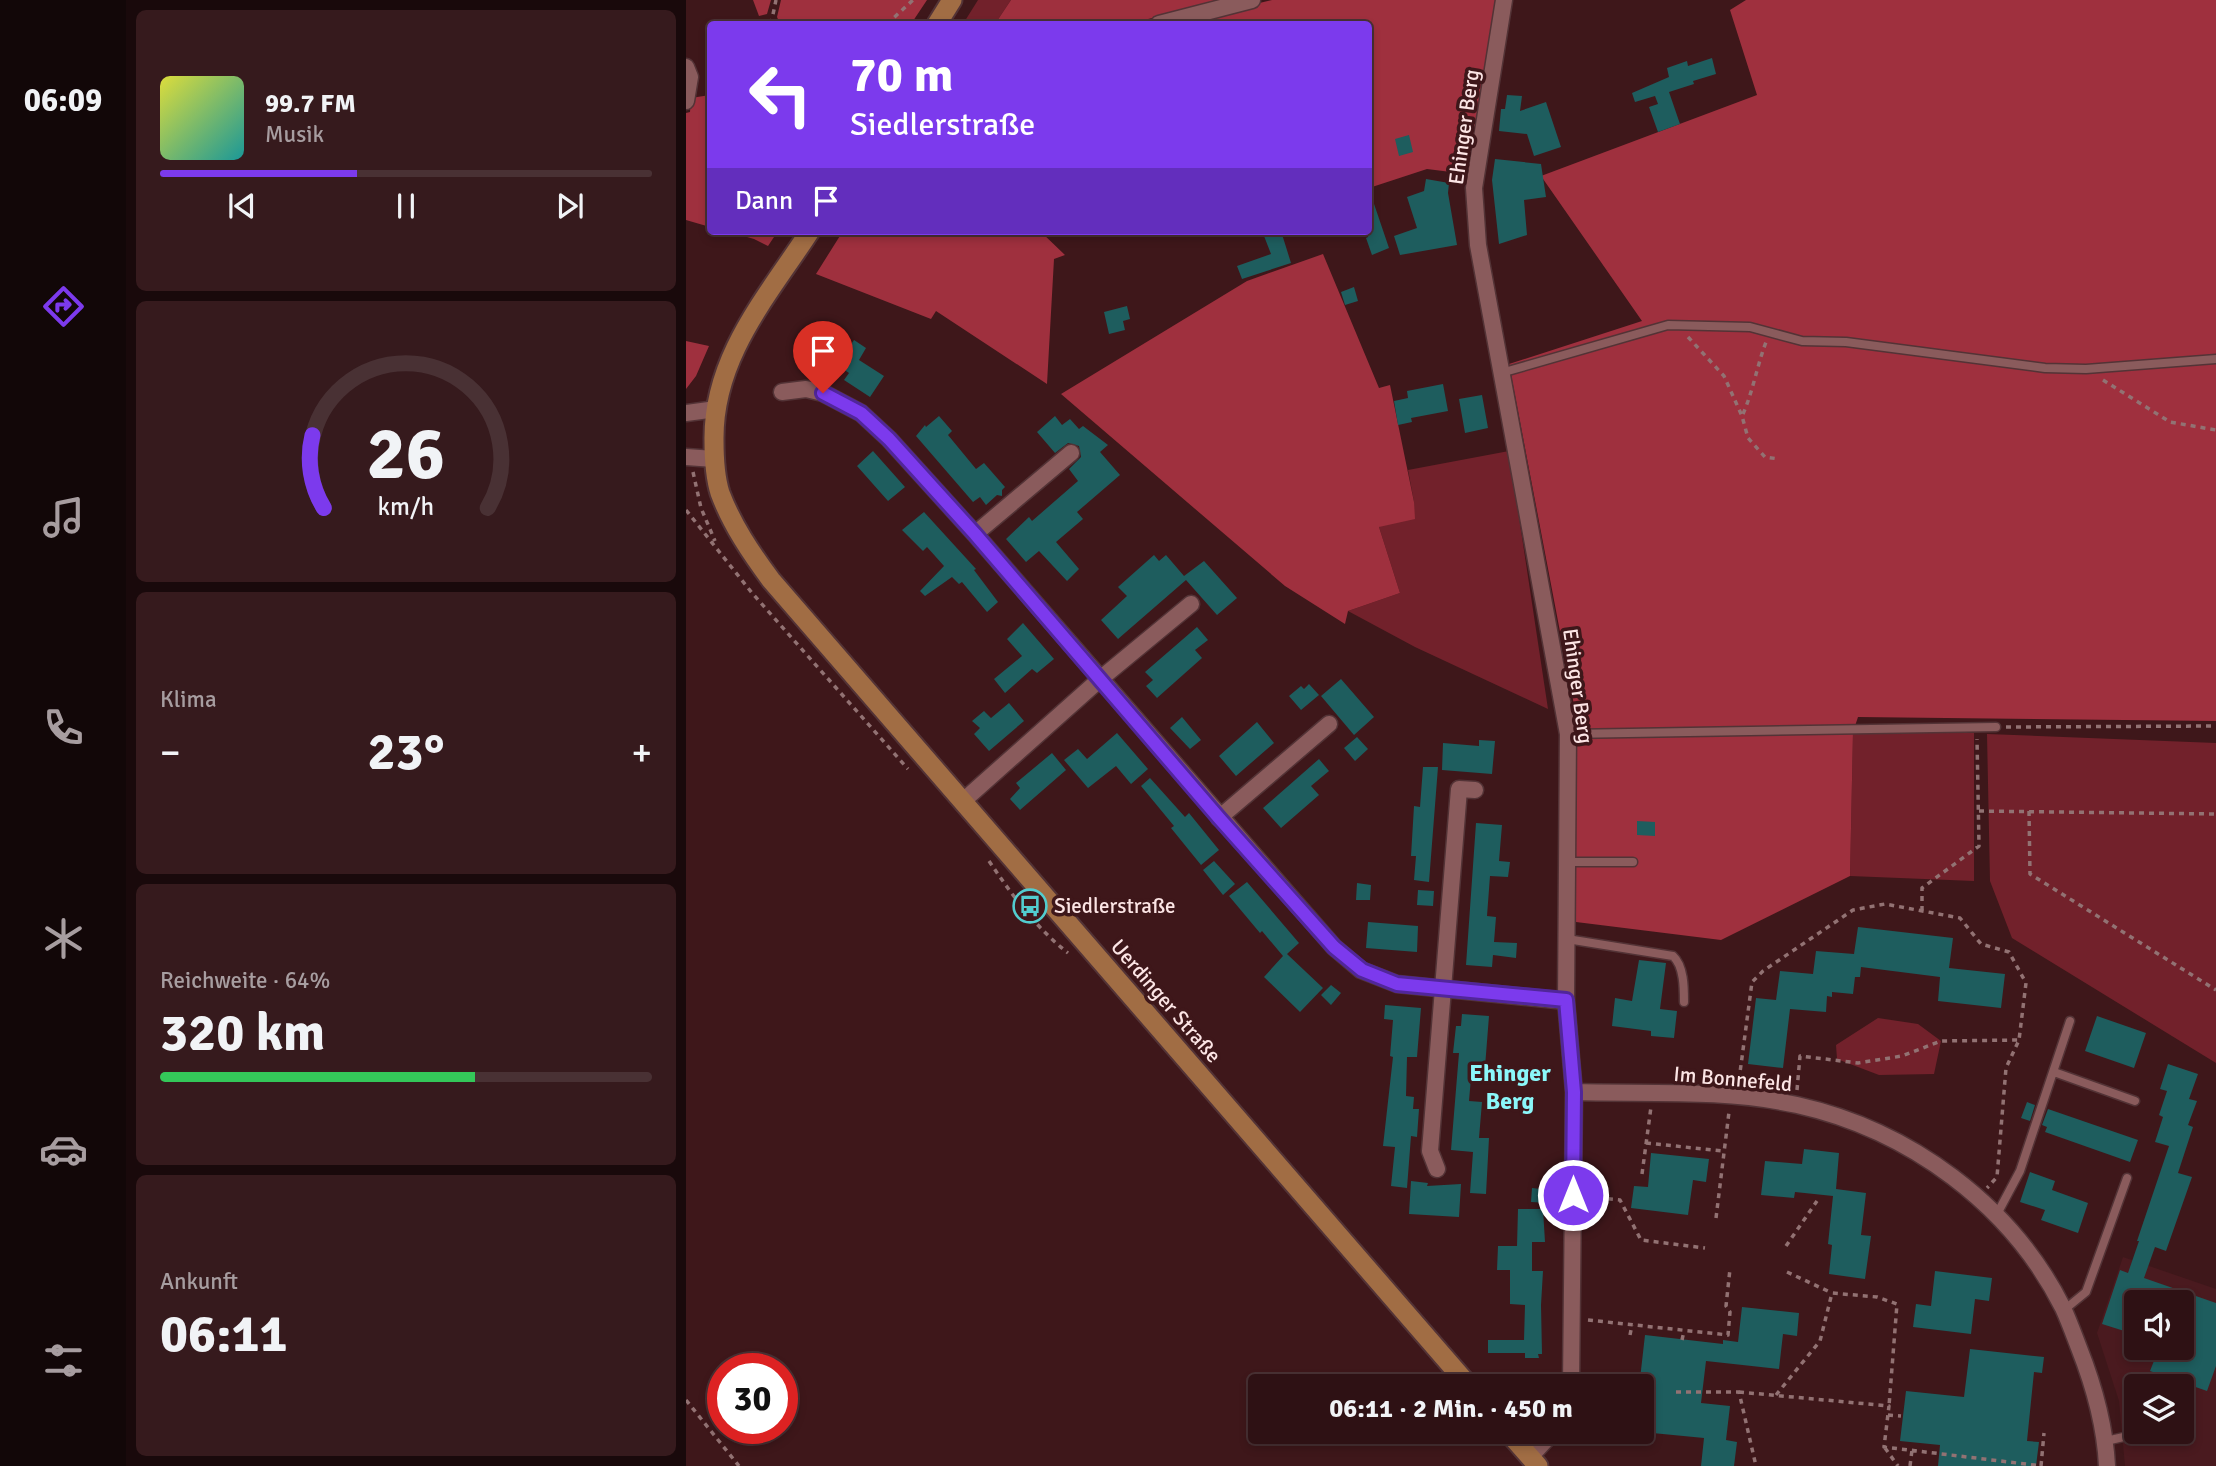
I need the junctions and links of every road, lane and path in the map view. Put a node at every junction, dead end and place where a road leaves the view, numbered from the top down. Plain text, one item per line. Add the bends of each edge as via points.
1 (776, 0) edge
2 (913, 0) edge
3 (952, 0) edge
4 (1252, 0) edge
5 (1504, 0) edge
6 (771, 21) edge
7 (890, 21) edge
8 (939, 21) edge
9 (1171, 21) edge
10 (686, 67) edge
11 (686, 100) edge
12 (807, 235) edge
13 (1668, 325) junction
14 (1769, 333) junction
15 (2216, 359) edge
16 (2086, 369) junction
17 (1501, 373) junction
18 (782, 392) dead end
19 (716, 409) junction
20 (686, 412) edge
21 (1742, 416) junction
22 (2216, 430) edge
23 (1071, 453) dead end
24 (686, 457) edge
25 (714, 459) junction
26 (1779, 459) dead end
27 (686, 510) edge
28 (975, 534) junction
29 (717, 547) dead end
30 (1191, 604) dead end
31 (1099, 680) junction
32 (1329, 724) dead end
33 (1977, 726) junction
34 (2216, 726) edge
35 (1996, 727) joint
36 (1568, 734) junction
37 (1475, 790) dead end
38 (962, 802) junction
39 (1979, 811) junction
40 (2029, 811) junction
41 (2216, 814) edge
42 (1219, 818) junction
43 (1567, 862) junction
44 (1633, 862) dead end
45 (1922, 911) junction
46 (1567, 939) junction
47 (1443, 989) junction
48 (2216, 990) edge
49 (1566, 1000) junction
50 (1684, 1002) dead end
51 (2070, 1021) dead end
52 (2019, 1040) junction
53 (2054, 1072) junction
54 (1574, 1092) junction
55 (1652, 1094) junction
56 (1734, 1096) junction
57 (2136, 1101) dead end
58 (1796, 1105) junction
59 (1646, 1143) junction
60 (1723, 1151) junction
61 (1437, 1170) dead end
62 (1642, 1174) dead end
63 (2127, 1178) dead end
64 (1573, 1195) junction
65 (1980, 1198) junction
66 (1817, 1201) dead end
67 (1996, 1216) junction
68 (1716, 1218) dead end
69 (1786, 1246) dead end
70 (1705, 1248) dead end
71 (1730, 1269) dead end
72 (1787, 1272) dead end
73 (1832, 1293) junction
74 (2064, 1310) junction
75 (1572, 1319) junction
76 (1632, 1325) junction
77 (1684, 1331) junction
78 (1630, 1335) dead end
79 (1682, 1340) dead end
80 (1459, 1374) edge
81 (1571, 1374) edge
82 (1676, 1392) dead end
83 (1739, 1392) junction
84 (1776, 1395) junction
85 (686, 1400) edge
86 (1889, 1406) junction
87 (1888, 1415) junction
88 (1901, 1416) dead end
89 (2043, 1433) dead end
90 (2124, 1437) edge
91 (2106, 1441) junction
92 (1519, 1444) edge
93 (1545, 1444) edge
94 (1884, 1447) junction
95 (1913, 1450) junction
96 (1534, 1461) edge
97 (739, 1466) edge
98 (1756, 1466) edge
99 (1898, 1466) edge
100 (1910, 1466) edge
101 (2041, 1466) edge
102 (2107, 1466) edge

1 - 6 path
2 - 7 path
3 - 8 main road
4 - 9 street
5 - 17 street, Ehinger Berg via 1474,188 1478,245
10 - 11 street via 690,77
12 - 19 main road, Uerdinger Straße via 738,339 723,374
13 - 14 lane via 1749,327
13 - 17 lane
13 - 21 path via 1687,336 1724,376
14 - 16 lane via 1802,341
14 - 21 path
15 - 16 lane
16 - 22 path via 2170,422
17 - 36 street, Ehinger Berg
18 - 28 street via 806,389 823,393 861,413
19 - 20 street
19 - 25 main road, Uerdinger Straße
21 - 26 path via 1748,438 1765,457
23 - 28 street
24 - 25 street
25 - 38 main road, Uerdinger Straße via 719,491 733,521 771,580
27 - 29 path
28 - 31 street
30 - 31 street
31 - 38 street
31 - 42 street
32 - 42 street
33 - 35 lane
33 - 36 lane
33 - 39 path
34 - 35 path
36 - 43 street, Ehinger Berg
37 - 47 street via 1459,789
38 - 80 main road, Uerdinger Straße
39 - 40 path
39 - 45 path via 1979,846 1922,888
40 - 41 path
40 - 48 path via 2030,874
42 - 47 street via 1334,947 1362,970 1397,984
43 - 44 lane
43 - 46 street, Ehinger Berg
45 - 52 path via 1960,918 1981,944 2009,952 2026,983
45 - 56 path via 1885,904 1853,910 1763,971 1752,982
46 - 49 street, Ehinger Berg
46 - 50 lane via 1674,956
47 - 49 street
47 - 61 street via 1430,1151
49 - 54 street, Ehinger Berg
51 - 53 lane
52 - 58 path via 1941,1041 1902,1056 1858,1063 1800,1056
52 - 65 path via 2006,1068 1997,1177
53 - 57 lane
53 - 67 lane via 2020,1171
54 - 55 street, Im Bonnefeld
54 - 64 street, Ehinger Berg
55 - 56 street, Im Bonnefeld
55 - 59 path
56 - 58 street, Im Bonnefeld
56 - 60 path
58 - 65 street, Im Bonnefeld via 1840,1116 1896,1140 1953,1175
59 - 60 path
59 - 62 path
60 - 68 path
63 - 74 lane via 2086,1292
64 - 70 path via 1620,1200 1641,1240
64 - 75 street, Ehinger Berg
65 - 67 street, Im Bonnefeld
66 - 69 path
67 - 74 street, Im Bonnefeld via 2027,1250
71 - 77 path via 1728,1335
72 - 73 path
73 - 84 path via 1820,1341
73 - 86 path via 1877,1297 1896,1304
74 - 91 street, Im Bonnefeld via 2093,1383
75 - 76 path
75 - 81 street, Ehinger Berg
76 - 77 path
76 - 78 path
77 - 79 path
82 - 83 path
83 - 84 path
83 - 98 path
84 - 86 path
85 - 97 path
86 - 87 path
87 - 88 path
87 - 94 path
89 - 101 path
90 - 91 lane
91 - 102 street, Im Bonnefeld
92 - 96 main road
93 - 96 street
94 - 95 path
94 - 99 path
95 - 100 path
95 - 101 path

